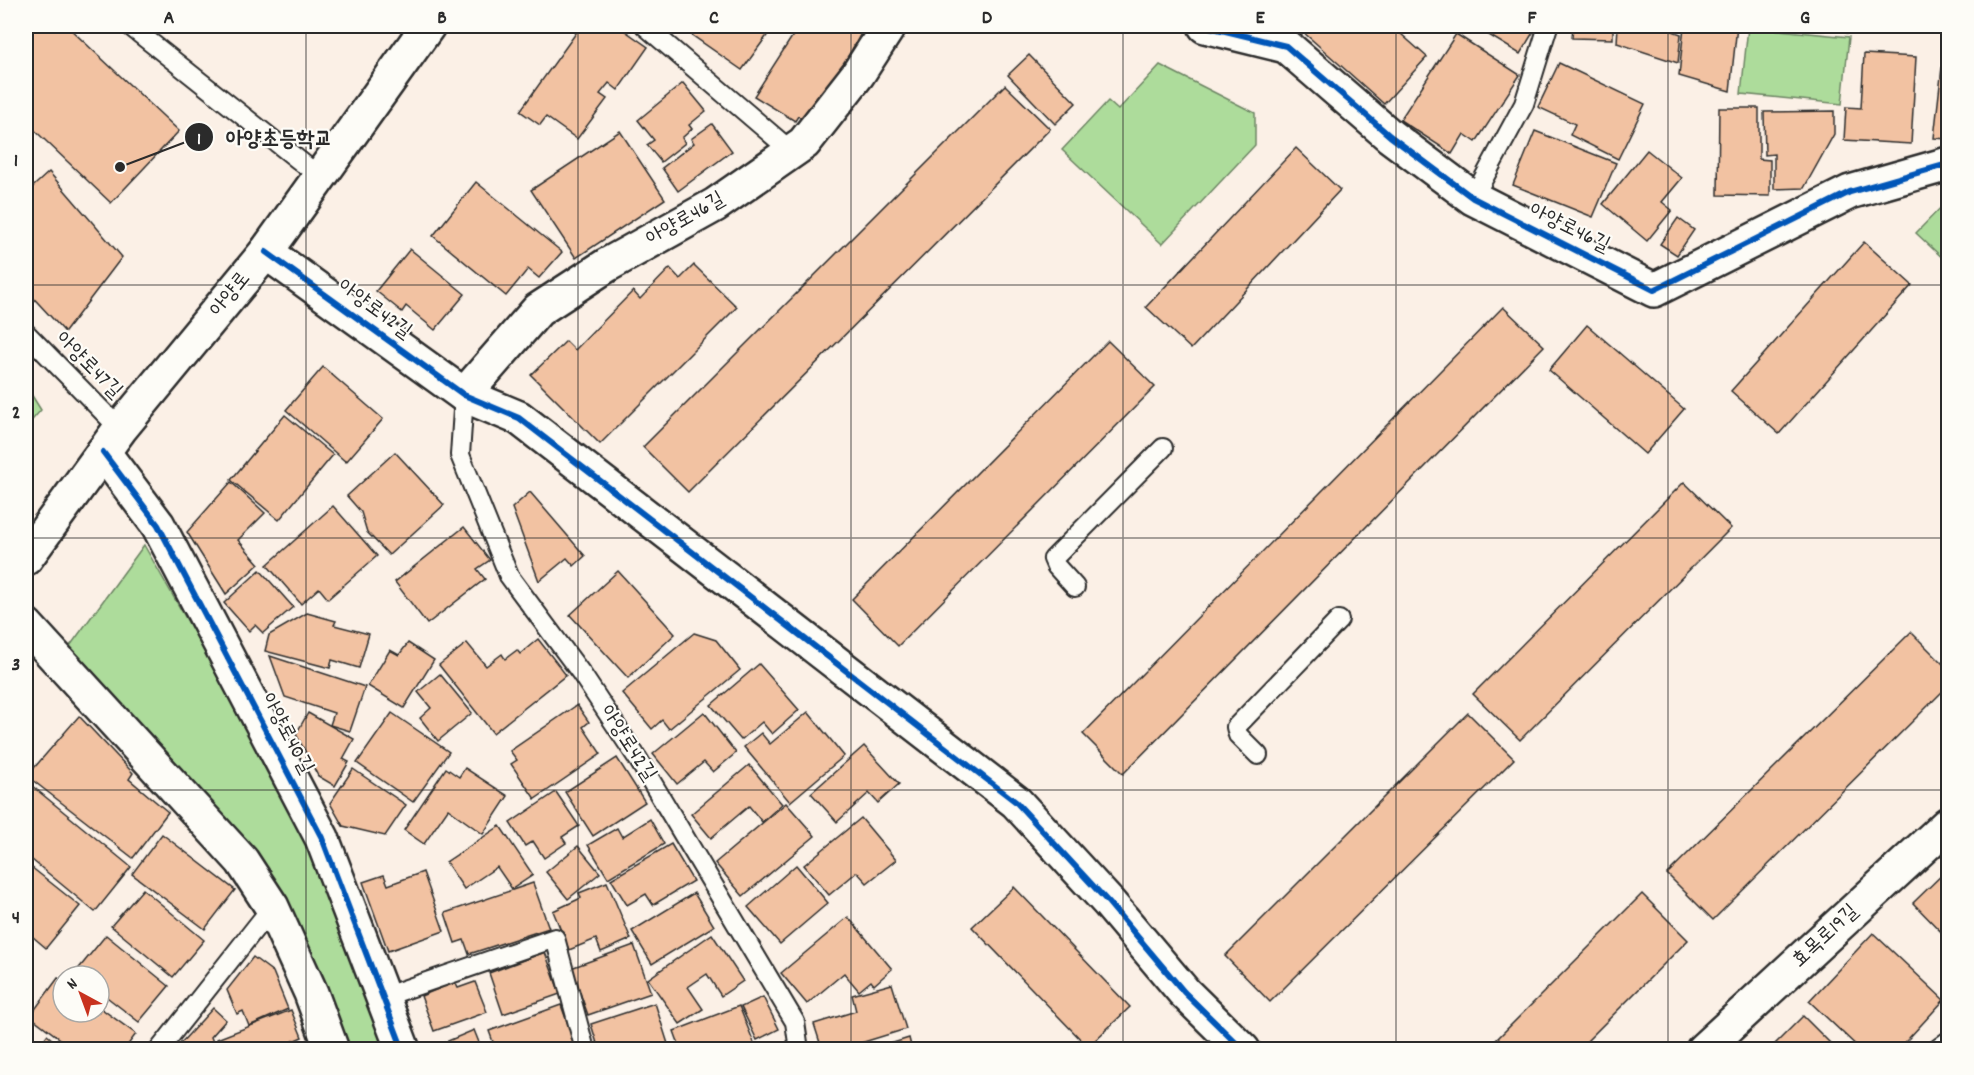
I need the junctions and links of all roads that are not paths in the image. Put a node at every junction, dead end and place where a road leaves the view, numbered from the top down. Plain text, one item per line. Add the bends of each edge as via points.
1 (130, 26) edge
2 (428, 26) edge
3 (645, 26) edge
4 (889, 26) edge
5 (1204, 26) edge
6 (1548, 26) edge
7 (1244, 30) edge
8 (791, 151) junction
9 (1948, 164) edge
10 (320, 177) junction
11 (1473, 198) junction
12 (266, 252) junction
13 (26, 333) edge
14 (464, 395) junction
15 (112, 441) junction
16 (1163, 448) dead end
17 (26, 558) edge
18 (1075, 587) dead end
19 (1339, 620) dead end
20 (26, 625) edge
21 (1258, 755) dead end
22 (1948, 824) edge
23 (272, 907) junction
24 (383, 997) junction
25 (1948, 1041) edge
26 (159, 1050) edge
27 (332, 1050) edge
28 (404, 1050) edge
29 (585, 1050) edge
30 (799, 1050) edge
31 (1244, 1050) edge
32 (1703, 1050) edge
33 (1936, 1050) edge

1 - 10 lane
2 - 10 street, 아양로
3 - 8 lane
4 - 8 street, 아양로46길 via 804,143
5 - 7 street, 아양로46길
6 - 11 lane via 1524,104
7 - 11 street, 아양로46길 via 1286,46 1390,136
8 - 14 street, 아양로46길 via 715,205 607,265 538,310
9 - 11 street, 아양로46길 via 1850,192 1654,290
10 - 12 street, 아양로
12 - 14 street, 아양로42길
12 - 15 street, 아양로
13 - 15 lane, 아양로47길
14 - 30 lane, 아양로42길 via 460,455 509,576 638,759 795,1022
14 - 31 street via 519,418 1016,802 1184,992
15 - 17 street, 아양로
15 - 24 street, 아양로40길 via 322,838
16 - 18 lane via 1053,559
19 - 21 lane via 1236,728
20 - 23 street via 242,861
22 - 32 street, 효목로19길
23 - 26 lane
23 - 27 street
24 - 28 street, 아양로40길
24 - 29 lane via 555,938
25 - 33 lane

